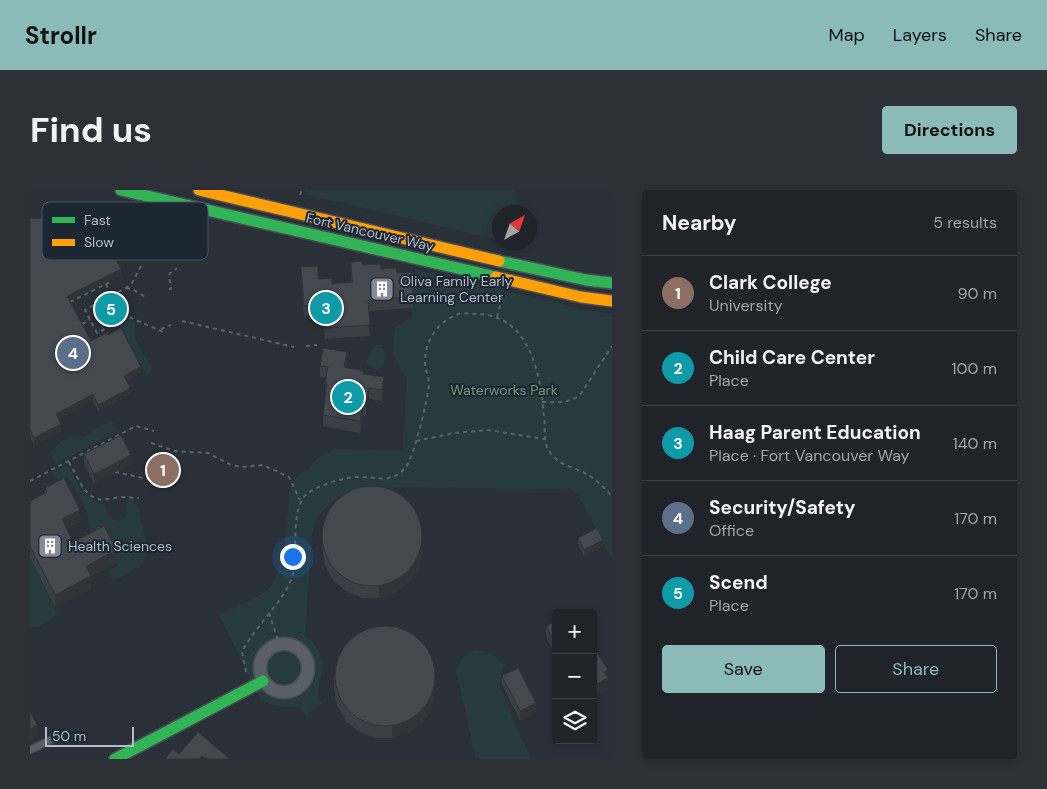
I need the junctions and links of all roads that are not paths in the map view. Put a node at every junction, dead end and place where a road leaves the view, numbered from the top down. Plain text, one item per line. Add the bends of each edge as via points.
1 (121, 190) edge
2 (199, 190) edge
3 (173, 202) edge
4 (208, 210) edge
5 (612, 283) edge
6 (612, 301) edge
7 (263, 681) junction
8 (59, 736) dead end
9 (30, 750) edge
10 (137, 754) edge
11 (115, 759) edge

1 - 3 street, Fort Vancouver Way
2 - 5 street, Fort Vancouver Way via 518,265
4 - 6 street, Fort Vancouver Way via 581,297
7 - 7 street via 260,674 262,658 272,647 279,644 295,646 306,657 309,665 305,681 293,691 276,691
7 - 10 street
8 - 9 lane
10 - 11 street

